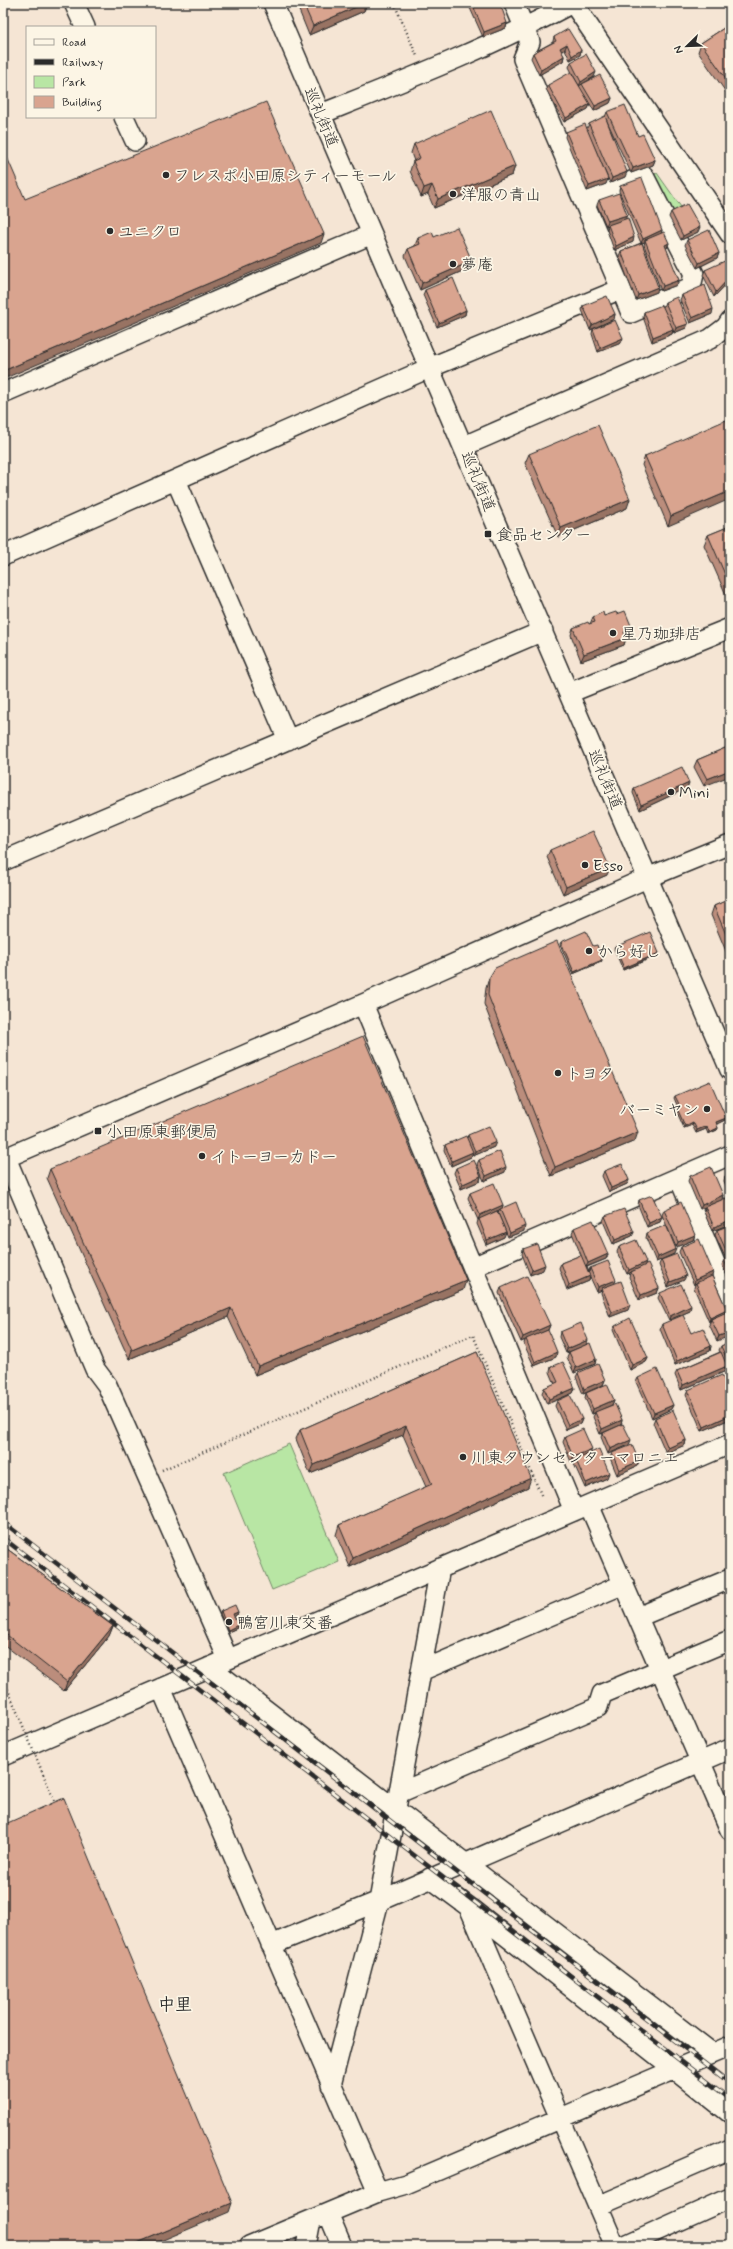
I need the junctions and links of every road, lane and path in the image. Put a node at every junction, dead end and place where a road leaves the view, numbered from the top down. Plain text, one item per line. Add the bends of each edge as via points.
1 (74, 3) edge
2 (273, 3) edge
3 (394, 3) edge
4 (514, 3) edge
5 (573, 3) edge
6 (84, 26) edge
7 (526, 28) junction
8 (424, 73) junction
9 (321, 114) junction
10 (124, 118) edge
11 (135, 141) dead end
12 (583, 201) junction
13 (372, 234) junction
14 (730, 234) edge
15 (621, 289) junction
16 (730, 321) edge
17 (429, 368) junction
18 (3, 393) edge
19 (464, 446) junction
20 (176, 480) junction
21 (3, 556) edge
22 (730, 628) edge
23 (543, 631) junction
24 (569, 693) junction
25 (288, 740) junction
26 (730, 844) edge
27 (3, 861) edge
28 (647, 878) junction
29 (363, 1004) junction
30 (730, 1070) edge
31 (730, 1155) edge
32 (4, 1158) edge
33 (680, 1178) junction
34 (473, 1267) junction
35 (730, 1298) edge
36 (730, 1444) edge
37 (156, 1473) dead end
38 (542, 1497) dead end
39 (581, 1508) junction
40 (440, 1568) junction
41 (730, 1579) edge
42 (624, 1584) junction
43 (638, 1617) junction
44 (730, 1640) edge
45 (228, 1659) junction
46 (210, 1667) junction
47 (661, 1670) junction
48 (421, 1671) junction
49 (3, 1678) edge
50 (161, 1688) junction
51 (730, 1749) edge
52 (3, 1756) edge
53 (701, 1762) junction
54 (399, 1793) junction
55 (57, 1808) edge
56 (396, 1812) junction
57 (730, 1830) edge
58 (464, 1864) junction
59 (430, 1878) junction
60 (379, 1901) junction
61 (469, 1907) junction
62 (271, 1945) junction
63 (730, 2046) edge
64 (712, 2053) junction
65 (674, 2070) junction
66 (331, 2085) junction
67 (730, 2113) edge
68 (560, 2118) junction
69 (730, 2149) edge
70 (378, 2192) junction
71 (730, 2198) edge
72 (598, 2206) junction
73 (320, 2216) junction
74 (249, 2246) edge
75 (306, 2246) edge
76 (342, 2246) edge
77 (616, 2246) edge
78 (623, 2246) edge

1 - 6 street
2 - 9 street, 巡礼街道
3 - 8 path
4 - 7 street
5 - 7 street
5 - 14 street
7 - 8 street
7 - 12 street via 530,42 523,59
8 - 9 street
9 - 13 street, 巡礼街道
10 - 11 street
12 - 15 street
12 - 15 street via 644,176 694,274 690,287 631,314
13 - 17 street, 巡礼街道
13 - 18 street
15 - 17 street
16 - 19 street via 710,339
17 - 19 street, 巡礼街道
17 - 20 street
19 - 23 street, 巡礼街道
20 - 21 street
20 - 25 street
22 - 24 street
23 - 24 street, 巡礼街道
23 - 25 street
24 - 28 street, 巡礼街道
25 - 27 street
26 - 28 street
28 - 29 street
28 - 30 street, 巡礼街道
29 - 32 street
29 - 34 street
31 - 33 street
32 - 45 street via 95,1368 107,1385
33 - 34 street
33 - 35 street
34 - 39 street
36 - 39 street
37 - 38 path via 473,1335
39 - 40 street
39 - 42 street
40 - 45 street
40 - 48 street
41 - 43 street
42 - 43 street
42 - 48 street
43 - 47 street
44 - 47 street
45 - 46 street
46 - 50 street
46 - 56 street
47 - 53 street
47 - 54 street via 602,1694 598,1707
48 - 54 street
49 - 55 path, bridge
50 - 52 street
50 - 62 street
51 - 53 street
53 - 57 street
53 - 58 street
54 - 56 street
56 - 58 street
56 - 60 street
58 - 59 street
58 - 64 street
59 - 60 street
59 - 61 street
60 - 62 street
60 - 66 street
61 - 65 street
61 - 68 street
62 - 66 street
63 - 64 street
64 - 65 street
65 - 67 street
65 - 68 street
66 - 70 street
68 - 70 street via 406,2184
68 - 72 street
69 - 72 street
70 - 73 street
71 - 78 street
72 - 77 street
73 - 74 street
73 - 75 street
73 - 76 street

